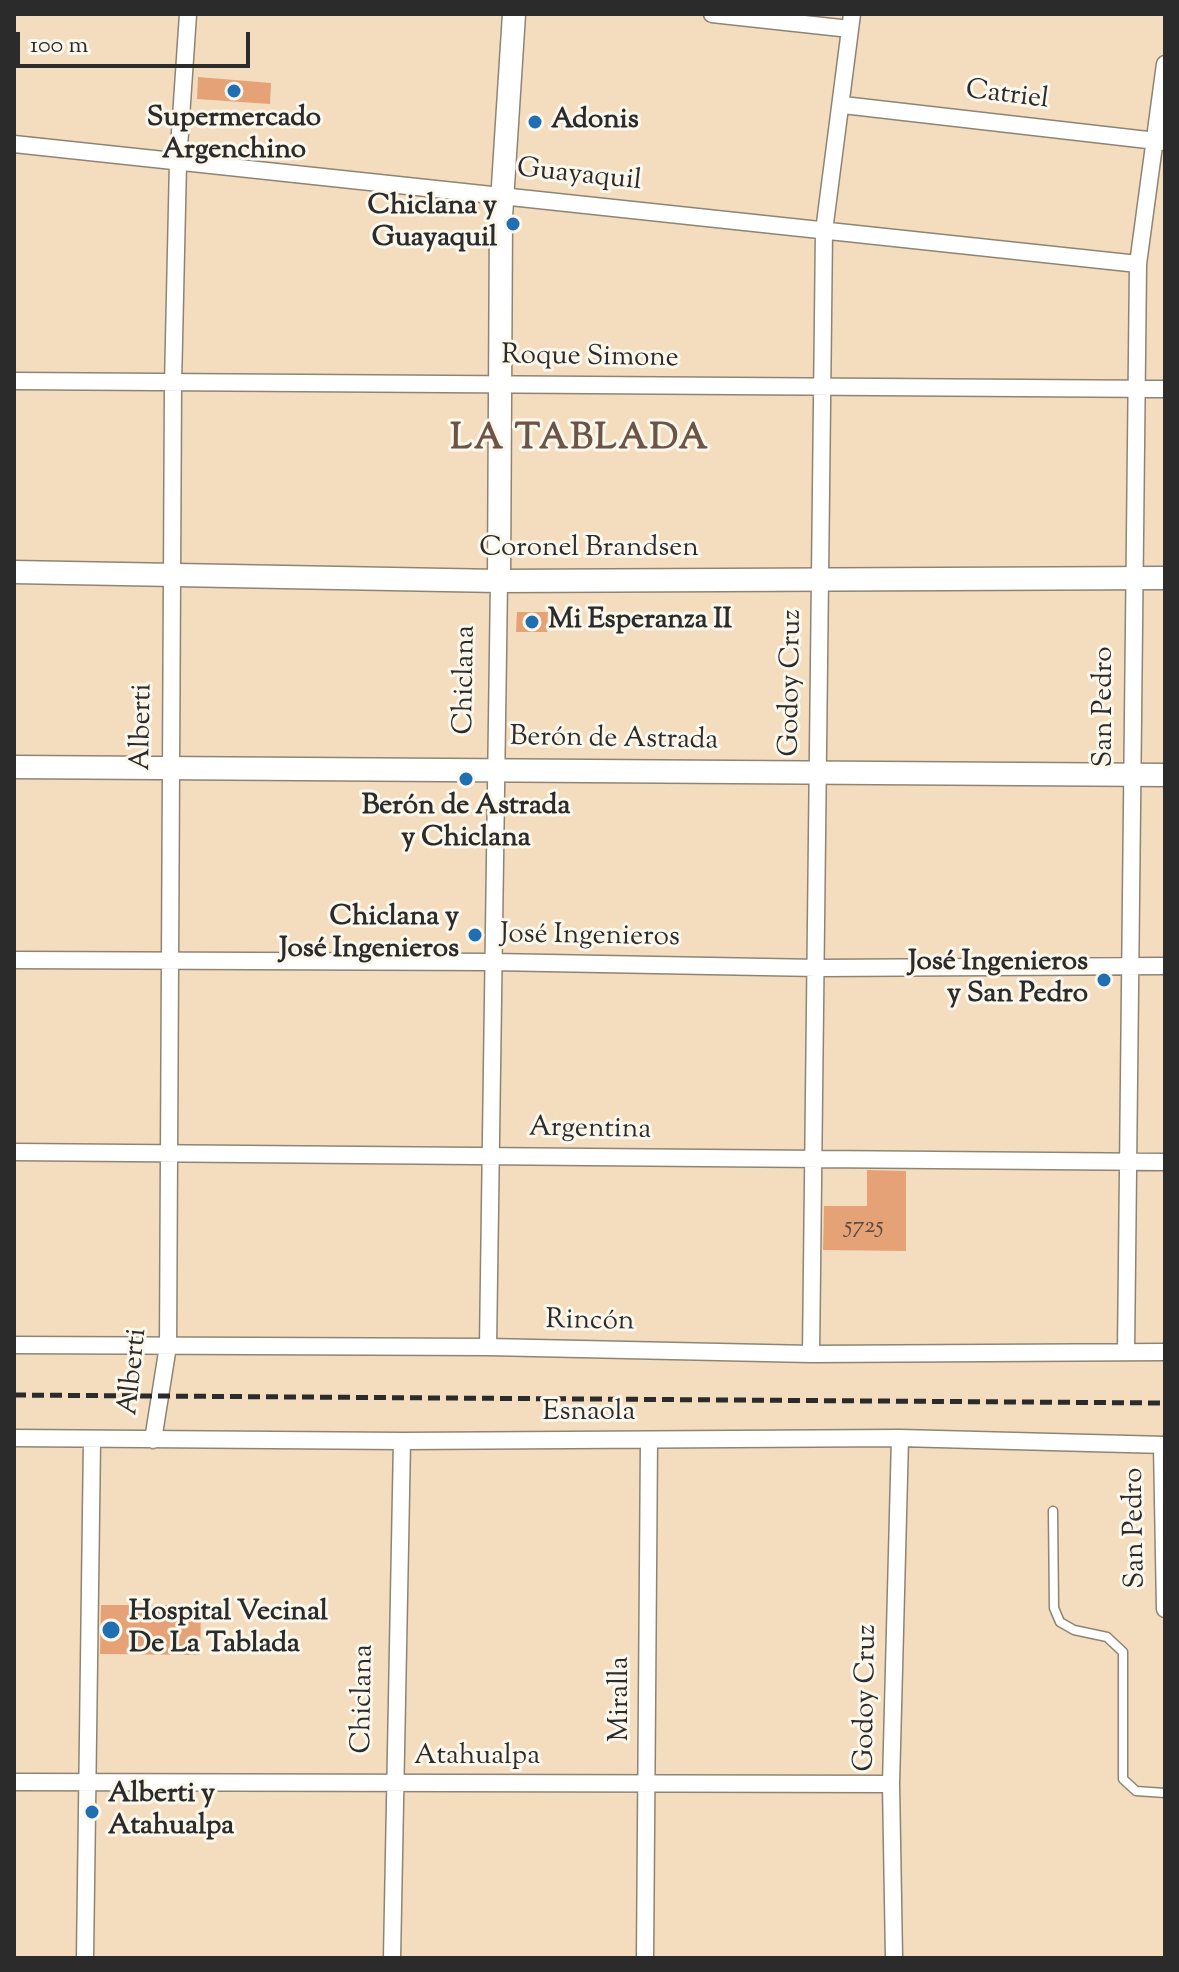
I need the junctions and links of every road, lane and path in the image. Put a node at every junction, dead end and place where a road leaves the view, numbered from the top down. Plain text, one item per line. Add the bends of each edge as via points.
1 (188, 14) edge
2 (514, 14) edge
3 (712, 14) edge
4 (851, 22) edge
5 (1165, 64) edge
6 (843, 105) junction
7 (1159, 141) edge
8 (14, 144) edge
9 (178, 162) junction
10 (502, 194) junction
11 (824, 231) junction
12 (1138, 264) junction
13 (14, 381) edge
14 (500, 383) junction
15 (173, 385) junction
16 (824, 387) junction
17 (1136, 389) junction
18 (1165, 389) edge
19 (14, 572) edge
20 (171, 574) junction
21 (1165, 578) edge
22 (820, 579) junction
23 (1133, 579) junction
24 (499, 581) junction
25 (14, 767) edge
26 (169, 767) junction
27 (495, 770) junction
28 (818, 773) junction
29 (1132, 774) junction
30 (1165, 775) edge
31 (14, 960) edge
32 (168, 961) junction
33 (493, 962) junction
34 (1131, 966) junction
35 (1165, 966) edge
36 (818, 968) junction
37 (14, 1152) edge
38 (167, 1153) junction
39 (491, 1155) junction
40 (815, 1160) junction
41 (1129, 1162) junction
42 (1165, 1162) edge
43 (14, 1345) edge
44 (168, 1346) junction
45 (488, 1347) junction
46 (1126, 1351) junction
47 (1165, 1352) edge
48 (811, 1354) junction
49 (14, 1438) edge
50 (900, 1438) junction
51 (92, 1440) junction
52 (153, 1440) junction
53 (649, 1440) junction
54 (402, 1441) junction
55 (1163, 1445) edge
56 (1053, 1511) dead end
57 (1165, 1609) edge
58 (14, 1782) edge
59 (89, 1782) junction
60 (393, 1784) junction
61 (891, 1784) junction
62 (648, 1785) junction
63 (1165, 1793) edge
64 (85, 1958) edge
65 (392, 1958) edge
66 (645, 1958) edge
67 (894, 1958) edge

1 - 9 street, Alberti
2 - 10 street, Chiclana
3 - 4 street
4 - 6 street, Godoy Cruz
5 - 7 street, San Pedro
6 - 7 street, Catriel
6 - 11 street, Godoy Cruz
7 - 12 street, San Pedro
8 - 9 street, Guayaquil
9 - 10 street, Guayaquil
9 - 15 street, Alberti
10 - 11 street, Guayaquil
10 - 14 street, Chiclana
11 - 12 street, Guayaquil
11 - 16 street, Godoy Cruz
12 - 17 street, San Pedro
13 - 15 street, Roque Simone
14 - 15 street, Roque Simone
14 - 16 street, Roque Simone
14 - 24 street, Chiclana
15 - 20 street, Alberti
16 - 17 street, Roque Simone
16 - 22 street, Godoy Cruz
17 - 18 street, Roque Simone
17 - 23 street, San Pedro
19 - 20 street, Coronel Brandsen
20 - 24 street, Coronel Brandsen
20 - 26 street, Alberti
21 - 23 street, Coronel Brandsen
22 - 23 street, Coronel Brandsen
22 - 24 street, Coronel Brandsen
22 - 28 street, Godoy Cruz
23 - 29 street, San Pedro
24 - 27 street, Chiclana
25 - 26 street, Berón de Astrada
26 - 27 street, Berón de Astrada
26 - 32 street, Alberti
27 - 28 street, Berón de Astrada
27 - 33 street, Chiclana
28 - 29 street, Berón de Astrada
28 - 36 street, Godoy Cruz
29 - 30 street, Berón de Astrada
29 - 34 street, San Pedro
31 - 32 street, José Ingenieros
32 - 33 street, José Ingenieros
32 - 38 street, Alberti
33 - 36 street, José Ingenieros
33 - 39 street, Chiclana
34 - 35 street, José Ingenieros
34 - 36 street, José Ingenieros
34 - 41 street, San Pedro
36 - 40 street, Godoy Cruz
37 - 38 street, Argentina
38 - 39 street, Argentina
38 - 44 street, Alberti
39 - 40 street, Argentina
39 - 45 street, Chiclana
40 - 41 street, Argentina
40 - 48 street, Godoy Cruz
41 - 42 street, Argentina
41 - 46 street, San Pedro
43 - 44 street, Rincón
44 - 45 street, Rincón
44 - 52 street, Alberti
45 - 48 street, Rincón
46 - 47 street, Rincón
46 - 48 street, Rincón
49 - 51 street, Esnaola
50 - 53 street, Esnaola
50 - 55 street, Esnaola
50 - 61 street, Godoy Cruz
51 - 52 street, Esnaola
51 - 59 street, Alberti
52 - 54 street, Esnaola
53 - 54 street, Esnaola
53 - 62 street, Miralla
54 - 60 street, Chiclana
55 - 57 street, San Pedro
56 - 63 lane via 1054,1608 1060,1622 1107,1637 1123,1652 1123,1779 1136,1791
58 - 59 street, Atahualpa
59 - 60 street, Atahualpa
59 - 64 street, Alberti
60 - 62 street, Atahualpa
60 - 65 street, Chiclana
61 - 62 street, Atahualpa
61 - 67 street, Godoy Cruz
62 - 66 street, Miralla

